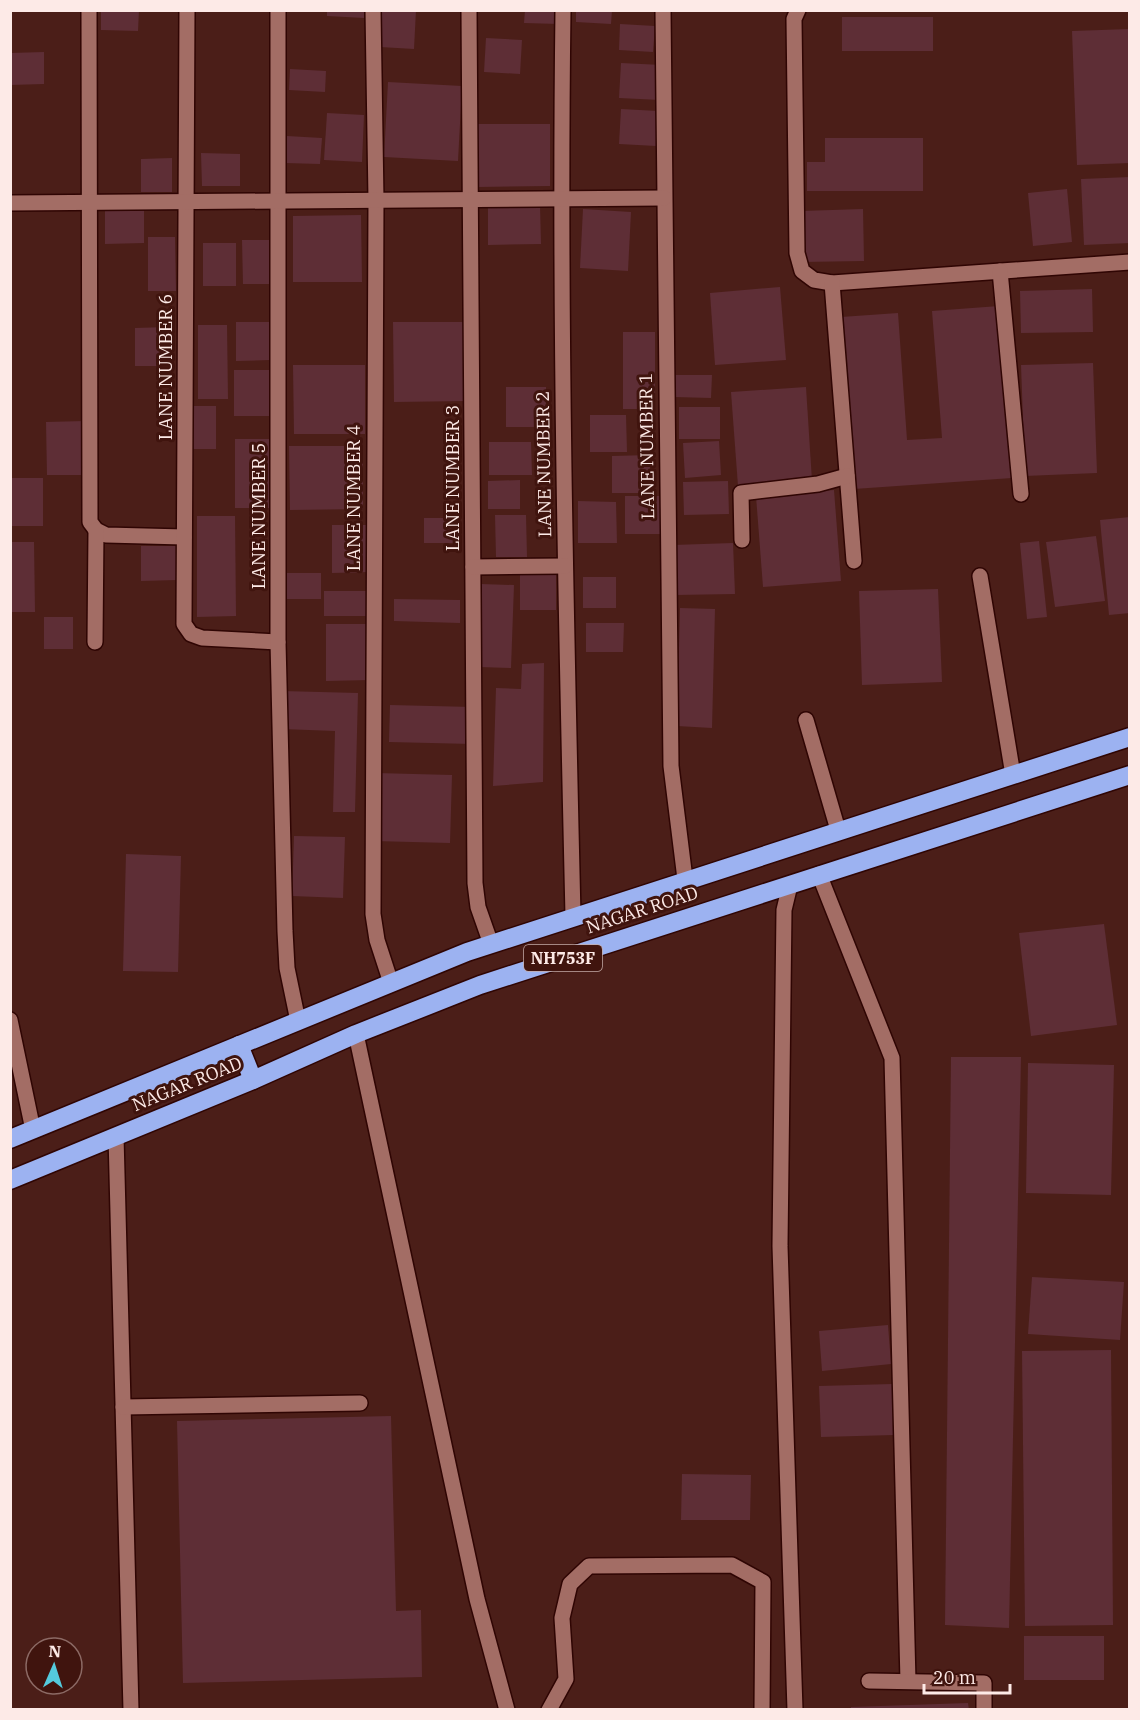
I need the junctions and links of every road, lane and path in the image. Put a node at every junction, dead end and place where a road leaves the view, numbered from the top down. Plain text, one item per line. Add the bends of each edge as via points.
1 (89, 10) edge
2 (187, 10) edge
3 (278, 10) edge
4 (373, 10) edge
5 (469, 10) edge
6 (563, 10) edge
7 (663, 10) edge
8 (795, 13) edge
9 (664, 198) junction
10 (471, 199) junction
11 (561, 199) junction
12 (376, 200) junction
13 (278, 201) junction
14 (91, 202) junction
15 (186, 202) junction
16 (10, 203) edge
17 (1130, 262) edge
18 (1000, 271) junction
19 (832, 284) junction
20 (847, 476) junction
21 (1021, 495) dead end
22 (96, 530) junction
23 (184, 537) junction
24 (742, 540) dead end
25 (854, 561) dead end
26 (565, 566) junction
27 (473, 567) junction
28 (980, 576) dead end
29 (95, 642) dead end
30 (278, 642) junction
31 (806, 720) dead end
32 (1130, 737) edge
33 (1130, 774) edge
34 (1013, 775) junction
35 (838, 830) junction
36 (819, 874) junction
37 (685, 879) junction
38 (790, 885) junction
39 (573, 916) junction
40 (491, 944) junction
41 (391, 983) junction
42 (10, 1020) edge
43 (298, 1021) junction
44 (356, 1034) junction
45 (239, 1045) junction
46 (253, 1080) junction
47 (33, 1130) junction
48 (116, 1136) junction
49 (10, 1139) edge
50 (10, 1180) edge
51 (360, 1403) dead end
52 (123, 1407) junction
53 (908, 1681) junction
54 (869, 1682) dead end
55 (131, 1710) edge
56 (507, 1710) edge
57 (549, 1710) edge
58 (762, 1710) edge
59 (795, 1710) edge
60 (984, 1710) edge

1 - 14 street
2 - 15 street, LANE NUMBER 6
3 - 13 street, LANE NUMBER 5
4 - 12 street, LANE NUMBER 4
5 - 10 street, LANE NUMBER 3
6 - 11 street, LANE NUMBER 2
7 - 9 street, LANE NUMBER 1
8 - 19 street via 797,253 802,271 814,280
9 - 11 street
9 - 37 street, LANE NUMBER 1 via 671,766
10 - 11 street
10 - 12 street
10 - 27 street, LANE NUMBER 3
11 - 26 street, LANE NUMBER 2
12 - 13 street
12 - 41 street, LANE NUMBER 4 via 374,914 377,940
13 - 15 street
13 - 30 street, LANE NUMBER 5
14 - 15 street
14 - 16 street
14 - 22 street via 88,509
15 - 23 street, LANE NUMBER 6
17 - 18 street
18 - 19 street
18 - 21 street
19 - 20 street
20 - 24 street via 818,484 741,494
20 - 25 street
22 - 23 street via 106,535
22 - 29 street
23 - 30 street, LANE NUMBER 6 via 184,624 191,634
26 - 27 street
26 - 39 street, LANE NUMBER 2
27 - 40 street, LANE NUMBER 3 via 475,883 478,907
28 - 34 street
30 - 43 street, LANE NUMBER 5 via 285,931 287,968
31 - 35 street
32 - 34 highway, NAGAR ROAD / NH753F
33 - 36 highway, NAGAR ROAD / NH753F
34 - 35 highway, NAGAR ROAD / NH753F
35 - 37 highway, NAGAR ROAD / NH753F
36 - 38 highway, NAGAR ROAD / NH753F
36 - 53 street via 892,1058
37 - 39 highway, NAGAR ROAD / NH753F
38 - 44 highway, NAGAR ROAD / NH753F via 491,982
38 - 59 street via 784,910 780,1246
39 - 40 highway, NAGAR ROAD / NH753F
40 - 41 highway, NAGAR ROAD / NH753F
41 - 43 highway, NAGAR ROAD / NH753F
42 - 47 street
43 - 45 highway, NAGAR ROAD / NH753F
44 - 46 highway, NAGAR ROAD / NH753F
44 - 56 street via 477,1599
45 - 46 highway
45 - 47 highway, NAGAR ROAD / NH753F
46 - 48 highway, NAGAR ROAD / NH753F
47 - 49 highway, NAGAR ROAD / NH753F
48 - 50 highway, NAGAR ROAD / NH753F
48 - 52 street
51 - 52 street
52 - 55 street
53 - 54 street
53 - 60 street via 984,1683
57 - 58 street via 566,1679 561,1618 570,1584 589,1566 647,1564 732,1565 763,1582

